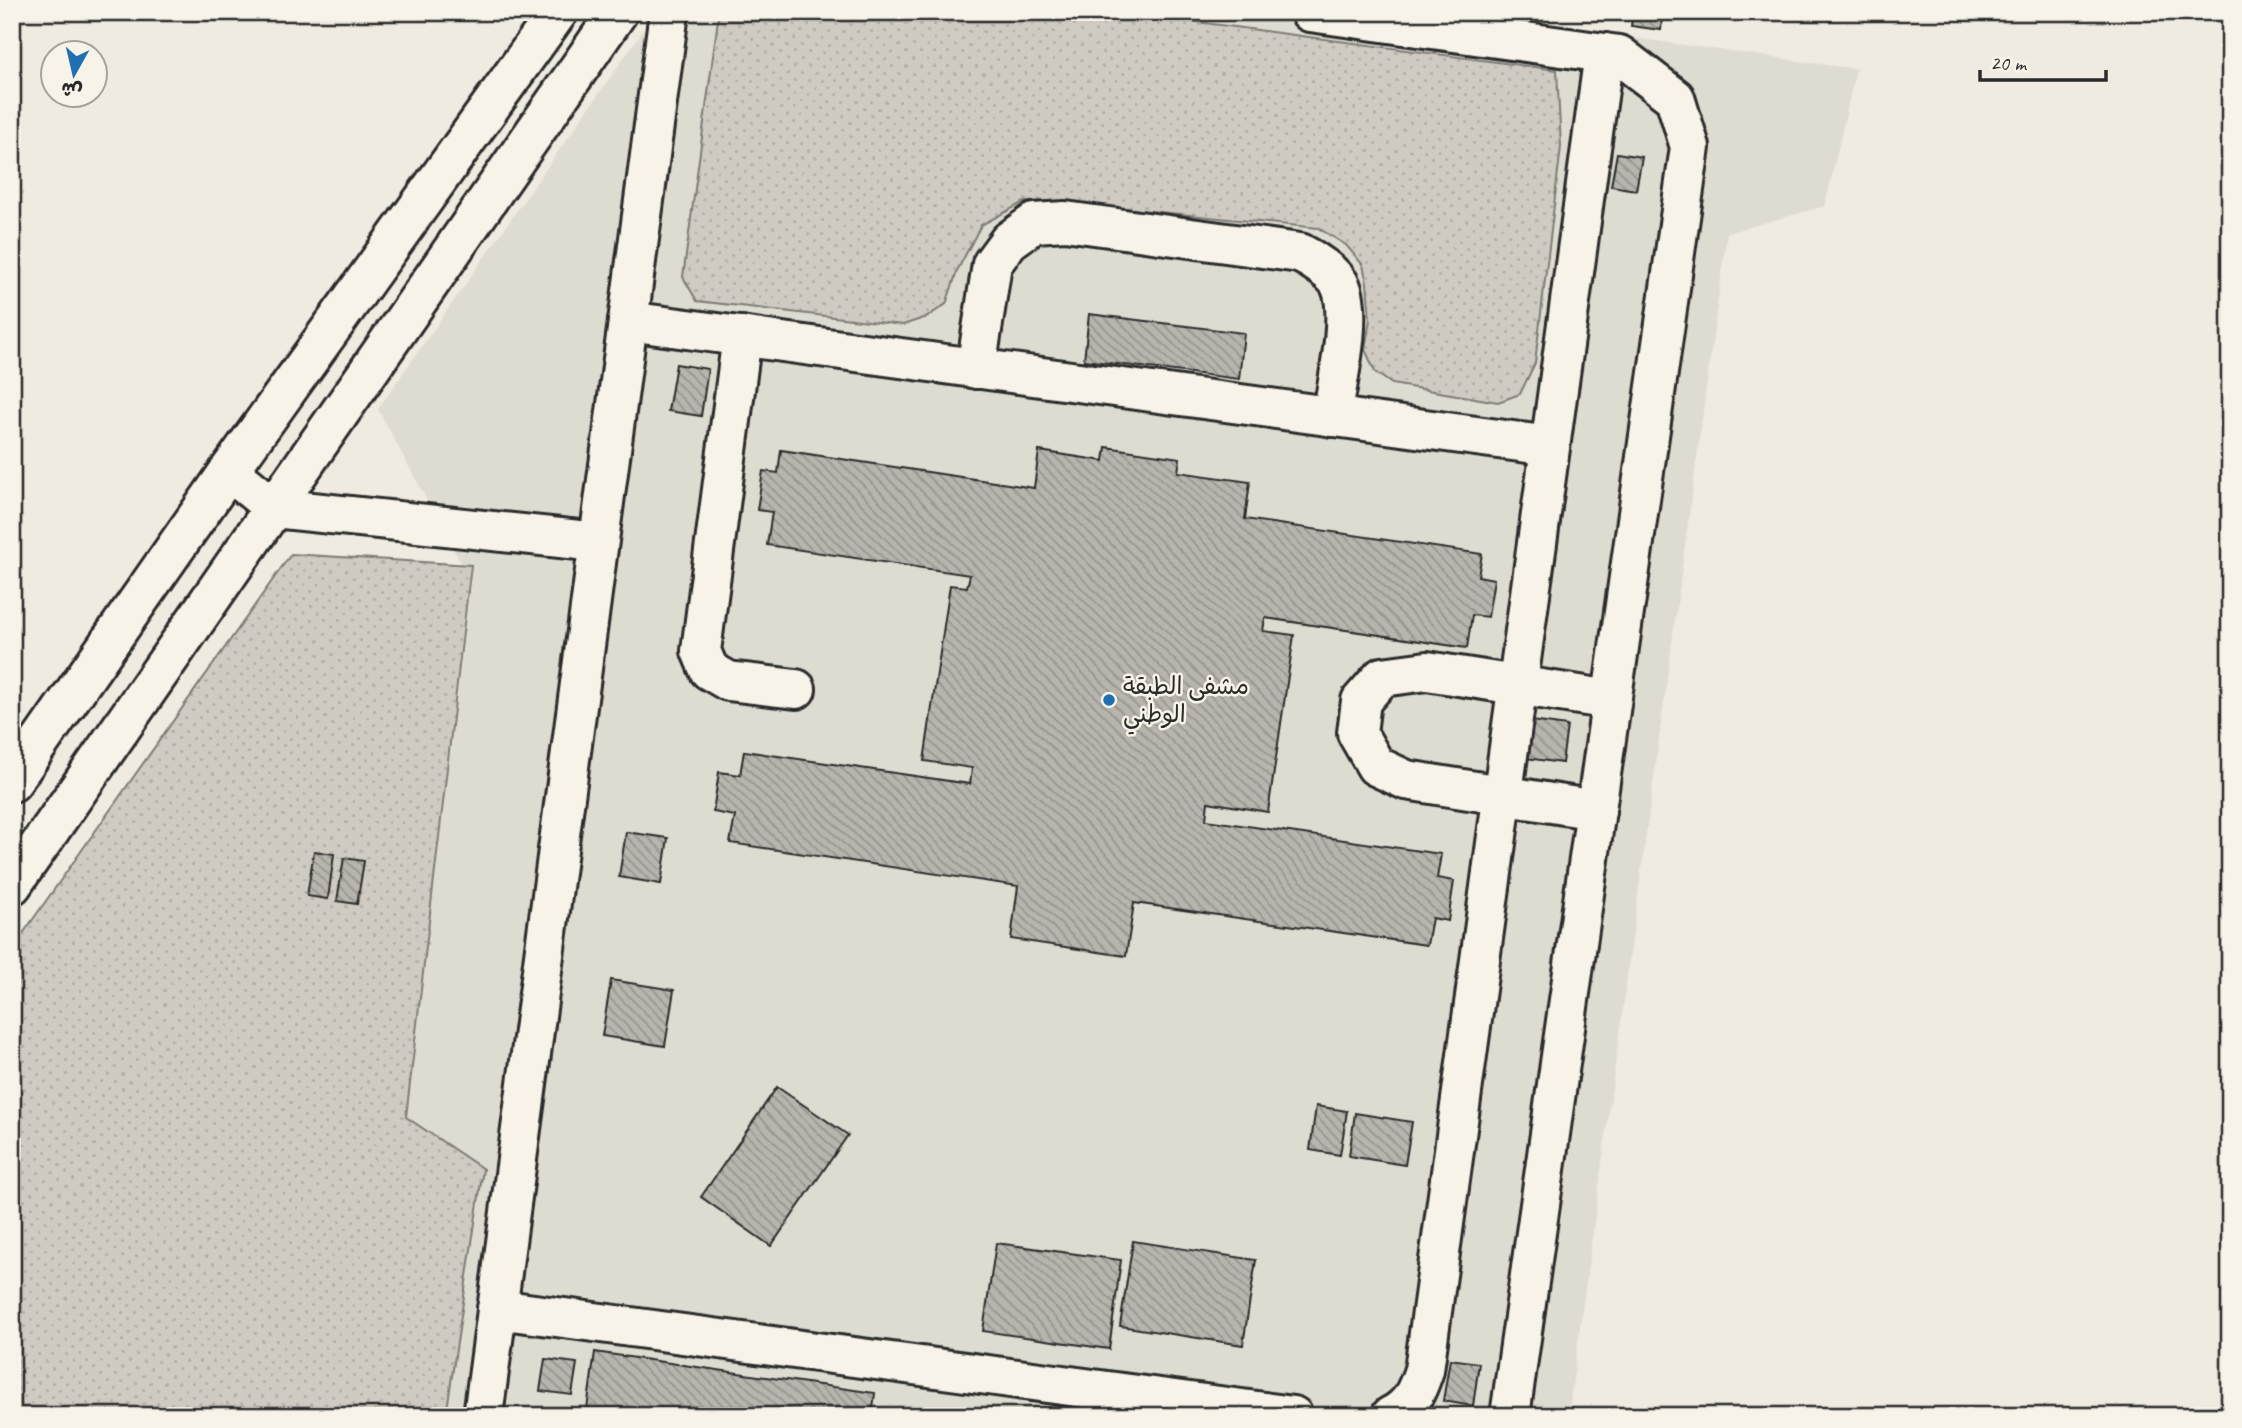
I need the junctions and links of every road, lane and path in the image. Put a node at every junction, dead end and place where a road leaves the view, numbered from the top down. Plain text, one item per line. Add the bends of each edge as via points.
1 (558, 12) edge
2 (618, 12) edge
3 (669, 12) edge
4 (1310, 12) edge
5 (1604, 53) junction
6 (628, 321) junction
7 (743, 336) junction
8 (976, 369) junction
9 (1332, 416) junction
10 (1550, 446) junction
11 (229, 471) junction
12 (274, 508) junction
13 (598, 542) junction
14 (1517, 685) junction
15 (796, 689) dead end
16 (1611, 700) junction
17 (12, 782) edge
18 (1502, 795) junction
19 (1596, 810) junction
20 (12, 885) edge
21 (497, 1309) junction
22 (483, 1416) edge
23 (1293, 1416) edge
24 (1391, 1416) edge
25 (1510, 1416) edge

1 - 11 main road
2 - 12 main road
3 - 6 main road
4 - 5 main road
5 - 10 main road
5 - 16 main road via 1619,55 1675,98 1690,147
6 - 7 main road
6 - 13 main road
7 - 8 main road
7 - 15 main road via 701,651 709,670 729,681
8 - 9 main road
8 - 9 main road via 992,264 1009,241 1034,223 1065,221 1300,253 1315,261 1340,285 1346,313
9 - 10 main road
10 - 14 main road
11 - 12 main road
11 - 17 main road
12 - 13 main road
12 - 20 main road
13 - 21 main road
14 - 16 main road
14 - 18 main road
14 - 18 main road via 1427,671 1382,677 1361,701 1358,722 1357,733 1376,766 1406,779
16 - 19 main road
18 - 19 main road
18 - 24 main road via 1424,1370 1405,1409
19 - 25 main road
21 - 22 main road
21 - 23 main road

